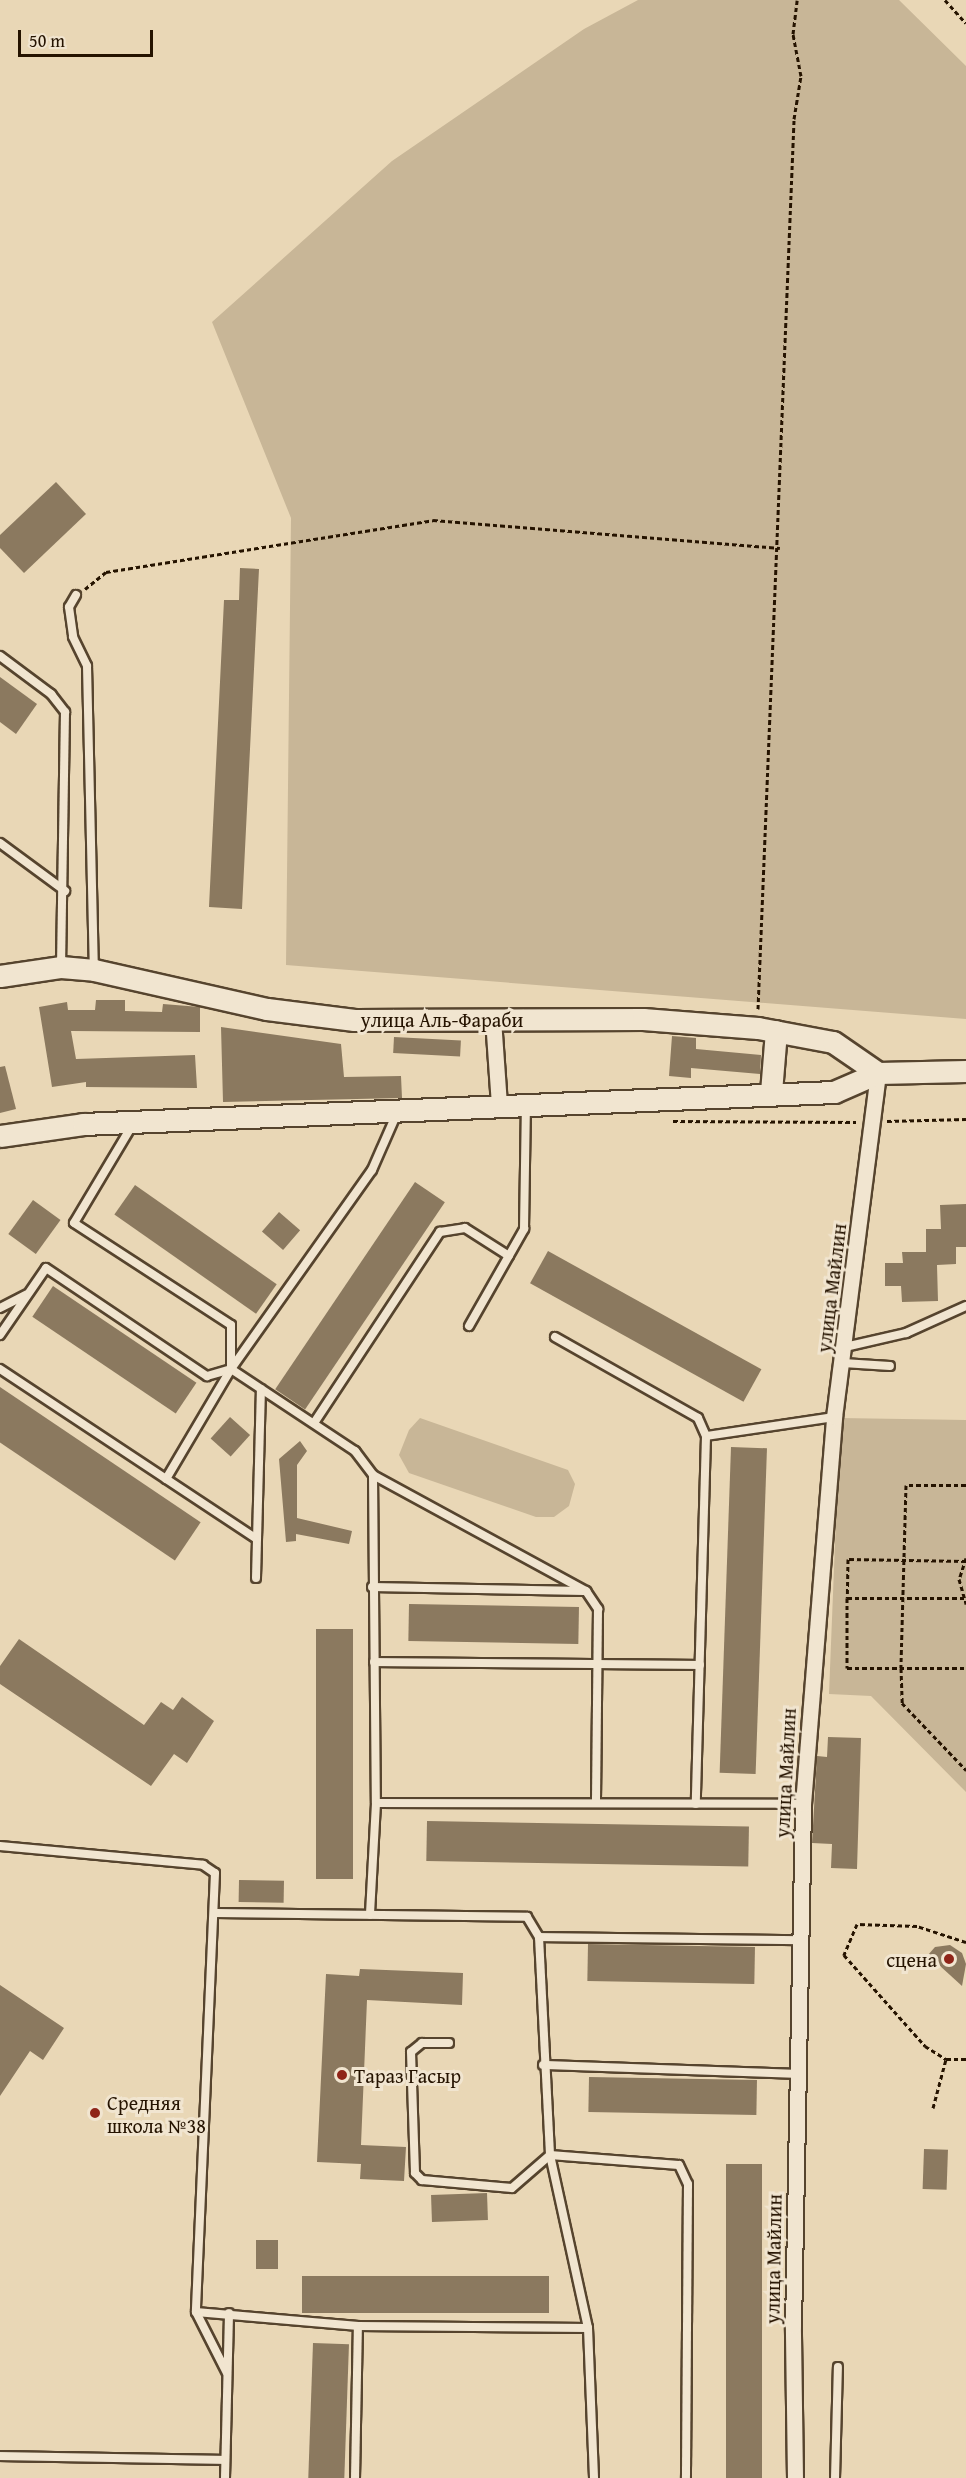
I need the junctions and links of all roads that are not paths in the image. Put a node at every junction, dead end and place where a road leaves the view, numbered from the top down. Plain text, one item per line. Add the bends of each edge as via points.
1 (76, 595) road end
2 (0, 656) edge
3 (0, 843) edge
4 (65, 891) junction
5 (61, 968) junction
6 (94, 970) junction
7 (0, 976) edge
8 (494, 1019) junction
9 (767, 1030) junction
10 (966, 1071) edge
11 (878, 1073) junction
12 (771, 1092) junction
13 (526, 1104) junction
14 (499, 1106) junction
15 (398, 1110) junction
16 (134, 1123) junction
17 (0, 1136) edge
18 (509, 1256) junction
19 (28, 1293) junction
20 (966, 1306) edge
21 (0, 1308) edge
22 (469, 1326) dead end
23 (0, 1335) edge
24 (555, 1337) dead end
25 (846, 1347) junction
26 (843, 1363) junction
27 (890, 1366) dead end
28 (0, 1369) edge
29 (231, 1369) junction
30 (261, 1389) junction
31 (834, 1417) junction
32 (314, 1423) junction
33 (706, 1436) junction
34 (373, 1475) junction
35 (166, 1479) junction
36 (257, 1539) junction
37 (256, 1578) dead end
38 (372, 1587) junction
39 (586, 1591) junction
40 (374, 1662) junction
41 (597, 1665) junction
42 (700, 1665) junction
43 (376, 1803) junction
44 (596, 1803) junction
45 (696, 1804) junction
46 (803, 1804) junction
47 (0, 1846) edge
48 (216, 1913) junction
49 (370, 1915) junction
50 (539, 1937) junction
51 (799, 1940) junction
52 (449, 2043) dead end
53 (543, 2065) junction
54 (796, 2074) junction
55 (550, 2155) junction
56 (196, 2312) junction
57 (229, 2313) junction
58 (358, 2326) junction
59 (588, 2328) junction
60 (838, 2367) dead end
61 (227, 2373) junction
62 (0, 2456) edge
63 (225, 2460) junction
64 (225, 2478) edge
65 (356, 2478) edge
66 (594, 2478) edge
67 (686, 2478) edge
68 (795, 2478) edge
69 (835, 2478) edge

1 - 6 lane via 69,607 73,637 87,666
2 - 4 lane via 51,694 65,712
3 - 4 lane
4 - 5 lane
5 - 6 main road, улица Аль-Фараби
5 - 7 main road, улица Аль-Фараби
6 - 8 main road, улица Аль-Фараби via 267,1010 354,1020
8 - 9 main road, улица Аль-Фараби via 643,1019
8 - 14 street
9 - 11 main road, улица Аль-Фараби via 833,1042
9 - 12 main road
10 - 11 main road
11 - 12 main road via 834,1092
11 - 25 street, улица Майлин
12 - 13 main road
13 - 14 main road
13 - 18 lane via 524,1229
14 - 15 main road
15 - 16 main road
15 - 29 lane via 372,1170
16 - 17 main road via 83,1124
16 - 29 lane via 74,1223 231,1325
18 - 22 lane
18 - 32 lane via 465,1228 440,1232
19 - 21 lane
19 - 23 lane
19 - 29 lane via 46,1268 207,1376
20 - 25 lane via 906,1333
24 - 33 lane via 698,1418
25 - 26 street, улица Майлин
26 - 27 lane
26 - 31 street, улица Майлин
28 - 35 lane
29 - 30 lane
29 - 35 lane
30 - 32 lane
30 - 36 lane
31 - 33 lane
31 - 46 street, улица Майлин
32 - 34 lane via 356,1451
33 - 42 lane
34 - 38 lane
34 - 39 lane
35 - 36 lane
36 - 37 lane
38 - 39 lane
38 - 40 lane
39 - 41 lane via 598,1609
40 - 41 lane
40 - 43 lane
41 - 42 lane
41 - 44 lane
42 - 45 lane
43 - 44 lane
43 - 49 lane
44 - 45 lane
45 - 46 lane
46 - 51 street, улица Майлин
47 - 48 lane via 203,1865 215,1873
48 - 49 lane
48 - 56 lane
49 - 50 lane via 527,1917
50 - 51 lane
50 - 53 lane
51 - 54 street, улица Майлин
52 - 55 lane via 422,2043 411,2052 415,2173 422,2180 512,2188
53 - 54 lane
53 - 55 lane
54 - 68 street, улица Майлин
55 - 59 lane
55 - 67 lane via 679,2165 688,2184
56 - 57 lane
56 - 61 lane
57 - 58 lane
57 - 61 lane
58 - 59 lane
58 - 65 lane
59 - 66 lane
60 - 69 lane
61 - 63 lane
62 - 63 lane
63 - 64 lane

